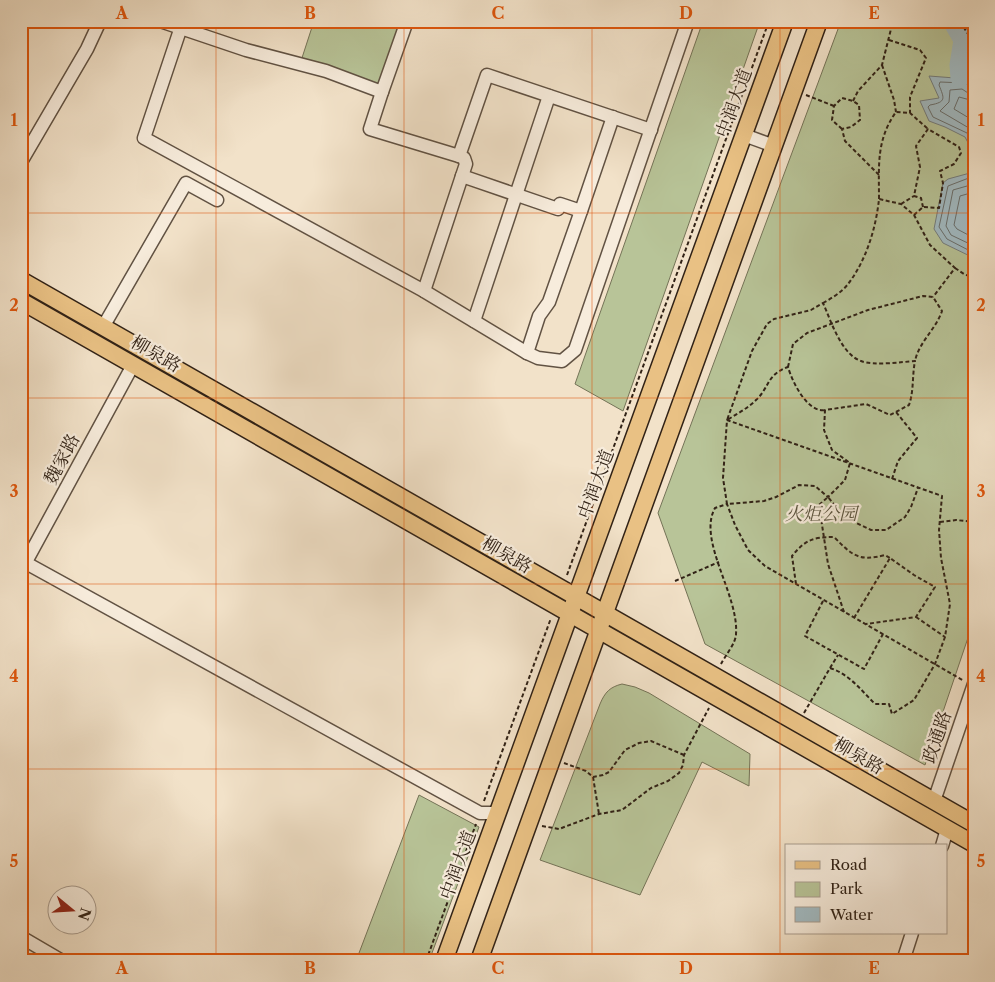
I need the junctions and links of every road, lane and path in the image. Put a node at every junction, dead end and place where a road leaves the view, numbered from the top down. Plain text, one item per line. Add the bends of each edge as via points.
1 (100, 21) edge
2 (160, 21) edge
3 (407, 21) edge
4 (688, 21) edge
5 (769, 21) edge
6 (785, 21) edge
7 (819, 21) edge
8 (893, 21) edge
9 (960, 21) edge
10 (182, 25) edge
11 (889, 40) junction
12 (882, 65) junction
13 (974, 69) edge
14 (794, 91) junction
15 (382, 92) junction
16 (549, 96) junction
17 (853, 100) junction
18 (834, 106) junction
19 (896, 112) junction
20 (910, 113) junction
21 (613, 117) junction
22 (842, 129) junction
23 (928, 129) junction
24 (651, 130) junction
25 (744, 135) junction
26 (774, 146) junction
27 (459, 156) junction
28 (21, 162) edge
29 (879, 175) junction
30 (462, 176) junction
31 (516, 194) junction
32 (914, 196) junction
33 (879, 199) junction
34 (217, 200) dead end
35 (901, 204) junction
36 (923, 207) junction
37 (581, 211) junction
38 (914, 215) junction
39 (955, 268) junction
40 (974, 278) edge
41 (21, 280) edge
42 (424, 291) junction
43 (933, 297) junction
44 (21, 301) edge
45 (823, 303) junction
46 (474, 321) junction
47 (832, 323) junction
48 (103, 327) junction
49 (527, 353) junction
50 (915, 361) junction
51 (133, 365) junction
52 (788, 367) junction
53 (825, 410) junction
54 (896, 412) junction
55 (727, 420) junction
56 (850, 463) junction
57 (892, 479) junction
58 (918, 488) junction
59 (828, 498) junction
60 (727, 504) junction
61 (940, 522) junction
62 (974, 522) edge
63 (824, 537) junction
64 (890, 558) junction
65 (719, 562) junction
66 (23, 567) edge
67 (675, 581) dead end
68 (796, 585) junction
69 (562, 589) junction
70 (576, 597) junction
71 (823, 601) junction
72 (556, 606) junction
73 (604, 613) junction
74 (844, 613) junction
75 (570, 614) junction
76 (916, 617) junction
77 (854, 618) junction
78 (865, 624) junction
79 (598, 630) junction
80 (882, 634) junction
81 (946, 637) junction
82 (838, 654) junction
83 (935, 664) junction
84 (830, 668) junction
85 (714, 676) junction
86 (973, 685) edge
87 (715, 697) junction
88 (798, 723) junction
89 (684, 755) junction
90 (552, 758) junction
91 (593, 777) junction
92 (934, 801) junction
93 (480, 813) junction
94 (498, 813) junction
95 (599, 814) junction
96 (974, 824) edge
97 (528, 825) junction
98 (947, 829) junction
99 (943, 844) edge
100 (974, 844) edge
101 (912, 934) edge
102 (21, 937) edge
103 (62, 961) edge
104 (426, 961) edge
105 (444, 961) edge
106 (478, 961) edge
107 (903, 961) edge

1 - 28 street via 88,49
2 - 10 street
3 - 15 street
4 - 24 street
5 - 69 path
6 - 25 main road, 中润大道
7 - 14 main road
8 - 11 path
9 - 13 path via 971,38
10 - 15 street via 246,50 326,71
10 - 42 street via 144,138
11 - 12 path
11 - 20 path via 920,50 926,58 910,97
12 - 17 path
12 - 19 path
14 - 18 path
14 - 26 main road
15 - 27 street via 370,128
16 - 21 street
16 - 27 street via 487,75
16 - 31 street
17 - 18 path via 842,98
17 - 22 path via 859,105 860,120
18 - 22 path via 832,120
19 - 20 path
19 - 29 path via 880,142
20 - 23 path
21 - 24 street
21 - 37 street
22 - 29 path via 845,141
23 - 32 path via 916,146 920,167
23 - 36 path via 959,147 961,153 954,164 940,171 943,183 939,208
24 - 49 street via 574,350 562,361
25 - 26 street
25 - 70 main road, 中润大道
26 - 73 main road
27 - 30 street via 466,164
29 - 33 path
30 - 31 street
30 - 42 street
31 - 37 street via 558,209 560,204
31 - 46 street
32 - 35 path
32 - 36 path via 921,198
33 - 35 path
33 - 45 path via 872,235 848,285
34 - 48 street via 186,183
35 - 38 path
36 - 38 path
37 - 49 street
38 - 39 path via 930,245
39 - 40 path
39 - 43 path
41 - 48 main road, 柳泉路
42 - 46 street
43 - 47 path via 906,299
43 - 50 path via 942,311
44 - 51 main road, 柳泉路
45 - 47 path
45 - 55 path via 767,324 752,351
46 - 49 street
47 - 50 path via 839,341 860,361 891,364
47 - 52 path via 808,333 793,344
48 - 69 main road, 柳泉路
50 - 54 path via 909,405
51 - 66 street, 魏家路
51 - 72 main road, 柳泉路
52 - 53 path via 800,393 811,405 820,411
52 - 55 path via 777,370 758,398
53 - 54 path via 866,404 890,416
53 - 56 path via 824,430 832,450
54 - 57 path via 917,438 898,461
55 - 56 path
55 - 60 path via 723,478
56 - 57 path
56 - 59 path via 845,480
57 - 58 path
58 - 59 path via 905,517 886,530 871,530 844,517
58 - 61 path via 942,496
59 - 60 path via 815,486 799,485 776,498
59 - 63 path via 819,505
60 - 65 path via 715,508 709,527
60 - 68 path via 748,550 765,566
61 - 62 path
61 - 81 path via 941,558 950,604
63 - 64 path via 834,537 850,553 866,559 885,555
63 - 68 path via 809,539 792,556
63 - 74 path via 828,564
64 - 76 path via 935,587
64 - 77 path
65 - 67 path
65 - 85 path via 734,613 736,636
66 - 93 street
68 - 71 path
69 - 70 main road, 柳泉路
70 - 73 main road, 柳泉路
70 - 75 main road, 中润大道
71 - 74 path
71 - 82 path via 804,636
72 - 75 main road, 柳泉路
72 - 93 path
73 - 79 main road
73 - 85 main road, 柳泉路
74 - 77 path
75 - 79 main road, 柳泉路
75 - 94 main road, 中润大道
76 - 78 path
76 - 81 path
77 - 78 path
78 - 80 path
79 - 87 main road, 柳泉路
79 - 90 main road
80 - 82 path via 864,669
80 - 83 path
81 - 83 path
82 - 84 path
83 - 84 path via 914,700 892,714 889,704 875,704 850,678
83 - 86 path
84 - 88 path
85 - 88 main road, 柳泉路
86 - 92 street, 政通路
87 - 89 path
87 - 98 main road, 柳泉路
88 - 92 main road, 柳泉路
89 - 91 path via 651,741 639,743 625,750 608,772
89 - 95 path via 679,773 668,781 651,788 622,810
90 - 91 path via 586,771
90 - 97 main road
91 - 95 path
92 - 96 main road, 柳泉路
93 - 94 street
93 - 104 path
94 - 105 main road, 中润大道
95 - 97 path via 559,829
97 - 106 main road
98 - 99 street
98 - 100 main road, 柳泉路
101 - 107 street
102 - 103 street

